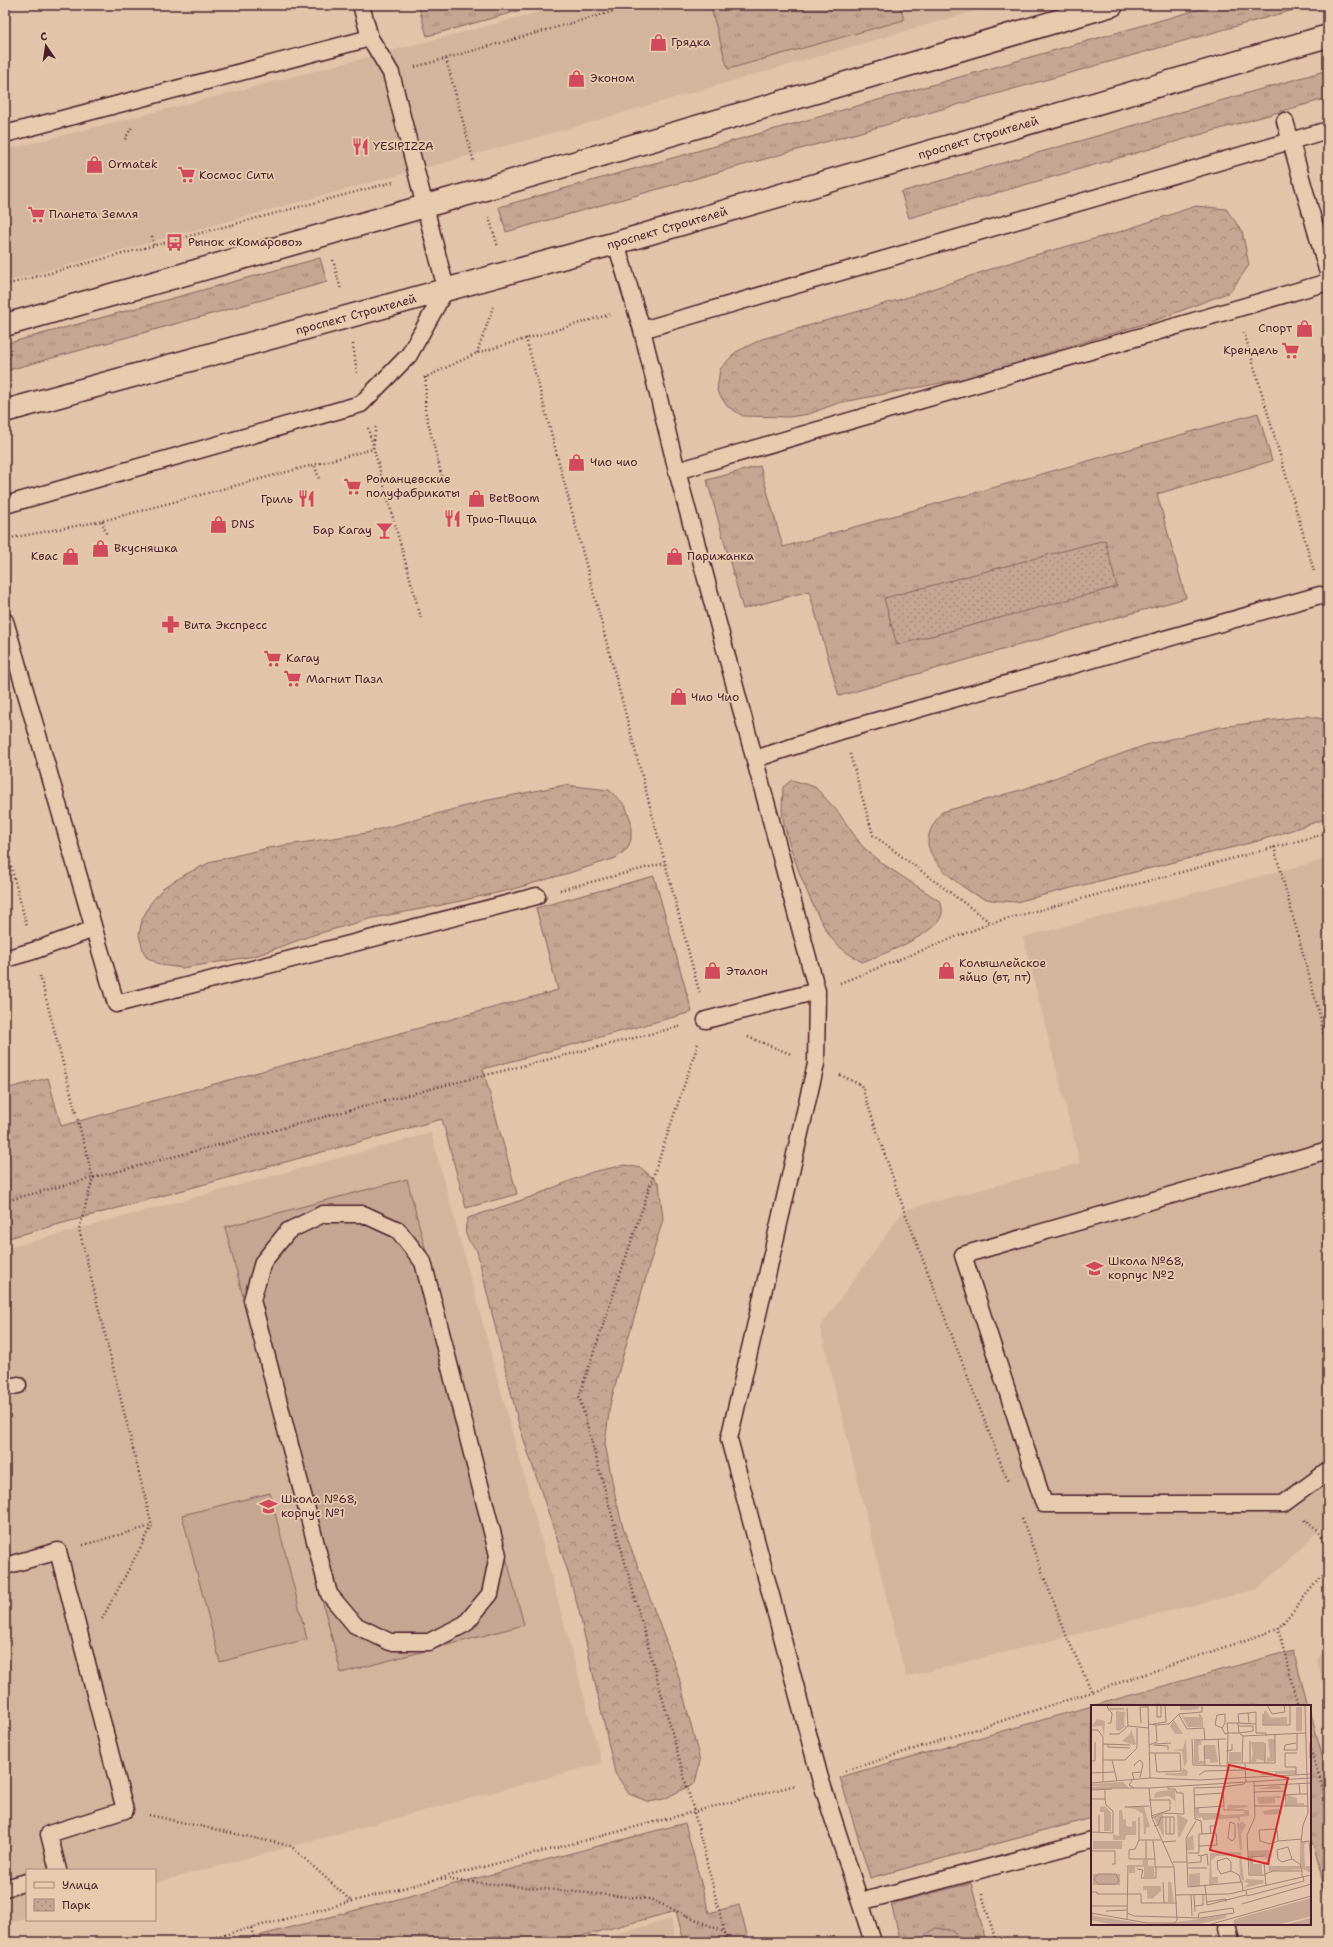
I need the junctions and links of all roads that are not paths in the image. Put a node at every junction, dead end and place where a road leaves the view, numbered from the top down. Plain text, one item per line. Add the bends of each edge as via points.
1 (361, 5) edge
2 (1112, 5) edge
3 (1328, 36) edge
4 (370, 38) junction
5 (1285, 121) dead end
6 (1328, 130) edge
7 (5, 134) edge
8 (1291, 141) junction
9 (425, 206) junction
10 (616, 243) junction
11 (1328, 273) edge
12 (1328, 282) edge
13 (446, 289) junction
14 (5, 325) edge
15 (642, 330) junction
16 (5, 411) edge
17 (677, 471) junction
18 (5, 505) edge
19 (1324, 596) edge
20 (5, 621) edge
21 (9, 653) edge
22 (755, 759) junction
23 (537, 896) road end
24 (94, 929) junction
25 (5, 959) edge
26 (817, 992) junction
27 (706, 1020) road end
28 (1328, 1150) edge
29 (288, 1231) joint
30 (1328, 1471) edge
31 (5, 1566) edge
32 (1091, 1840) edge
33 (58, 1869) edge
34 (26, 1882) edge
35 (5, 1888) edge
36 (860, 1902) junction
37 (873, 1942) edge

1 - 4 lane
2 - 9 main road
3 - 10 main road, проспект Строителей
4 - 7 lane
4 - 9 lane via 391,73
5 - 8 lane
6 - 8 lane
8 - 11 lane
8 - 15 lane
9 - 13 lane
9 - 14 main road
10 - 13 main road, проспект Строителей
10 - 15 lane
12 - 17 lane
13 - 16 main road, проспект Строителей via 349,318
13 - 18 lane via 409,355 361,404
15 - 17 lane
17 - 22 lane
19 - 22 lane via 844,730
20 - 21 lane
21 - 24 lane
22 - 26 lane
23 - 24 lane via 116,1004
24 - 25 lane via 33,952
26 - 27 lane
26 - 36 lane via 816,1064 729,1439 820,1778
28 - 30 lane via 963,1254 1044,1504 1283,1504
29 - 29 lane via 323,1214 363,1214 398,1230 423,1262 498,1555 490,1594 465,1624 429,1642 390,1642 355,1625 329,1594 252,1300 263,1262
31 - 33 lane via 58,1551 125,1810 48,1834
32 - 36 lane
34 - 35 lane
36 - 37 lane

